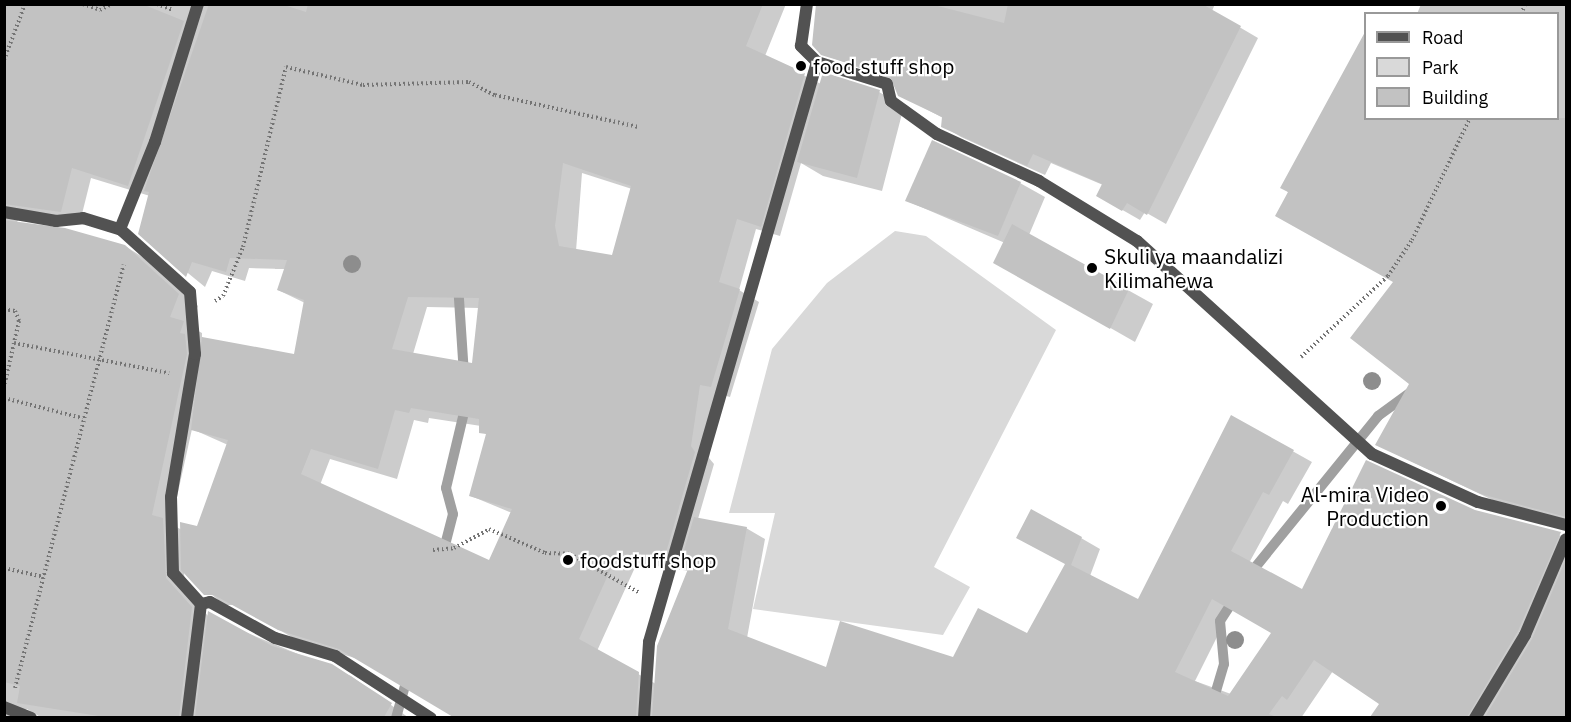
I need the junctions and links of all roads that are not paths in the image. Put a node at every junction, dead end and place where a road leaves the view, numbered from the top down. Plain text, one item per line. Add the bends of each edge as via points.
1 (198, 4) edge
2 (807, 4) edge
3 (817, 62) junction
4 (4, 212) edge
5 (120, 229) junction
6 (1566, 525) edge
7 (1566, 538) edge
8 (201, 604) junction
9 (7, 708) edge
10 (32, 717) edge
11 (187, 717) edge
12 (431, 717) edge
13 (644, 717) edge
14 (1474, 717) edge

1 - 5 street via 155,142
2 - 3 street via 801,46
3 - 6 street via 887,84 891,101 937,134 1039,181 1137,241 1372,454 1478,502
3 - 13 street via 664,603 649,642
4 - 5 street via 56,221 83,218
5 - 8 street via 190,292 191,377 171,496 173,573
7 - 14 street via 1525,635
8 - 11 street
8 - 12 street via 210,602 275,638 335,656 388,685
9 - 10 street

